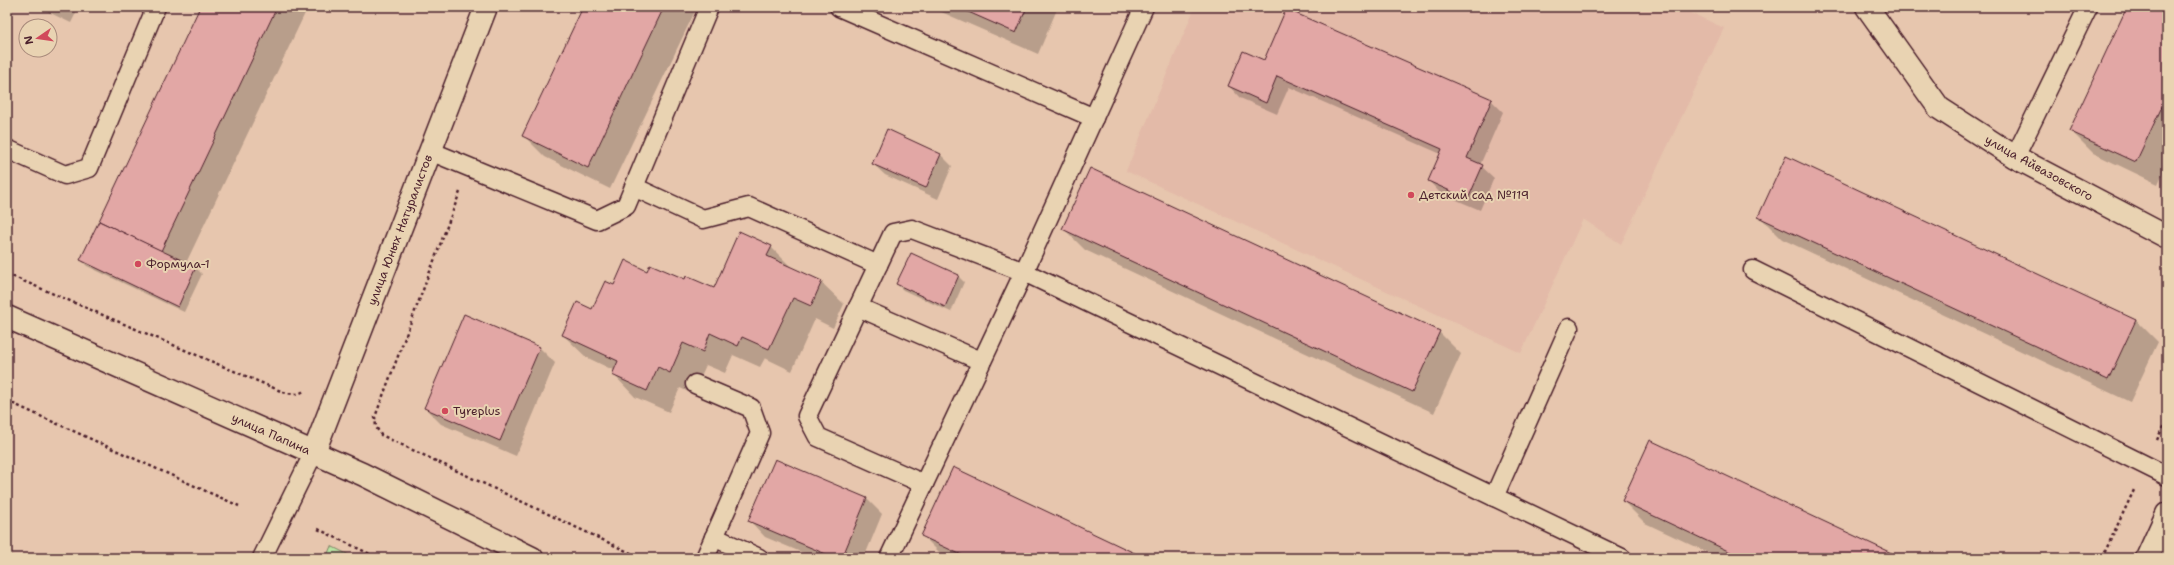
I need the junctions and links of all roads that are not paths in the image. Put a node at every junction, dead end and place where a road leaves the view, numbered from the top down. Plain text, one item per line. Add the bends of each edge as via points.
1 (156, 7) edge
2 (486, 7) edge
3 (709, 7) edge
4 (839, 7) edge
5 (1144, 7) edge
6 (1867, 7) edge
7 (2088, 7) edge
8 (1094, 118) junction
9 (430, 151) junction
10 (8, 154) edge
11 (2016, 157) junction
12 (634, 187) junction
13 (2167, 237) edge
14 (878, 265) junction
15 (1753, 270) dead end
16 (1024, 272) junction
17 (858, 307) junction
18 (7, 317) edge
19 (1569, 328) dead end
20 (981, 361) junction
21 (695, 384) dead end
22 (314, 452) junction
23 (2167, 476) edge
24 (924, 484) junction
25 (1494, 497) junction
26 (2167, 514) edge
27 (714, 537) junction
28 (262, 558) edge
29 (532, 558) edge
30 (705, 558) edge
31 (759, 558) edge
32 (889, 558) edge
33 (1622, 558) edge
34 (2147, 558) edge

1 - 10 lane via 89,168 65,175
2 - 9 street, улица Юных Натуралистов
3 - 12 lane
4 - 8 lane
5 - 8 lane
6 - 11 street, улица Айвазовского via 1939,108
7 - 11 lane
8 - 16 lane
9 - 12 lane via 597,220 626,206
9 - 22 street, улица Юных Натуралистов
11 - 13 street, улица Айвазовского
12 - 14 lane via 703,219 749,207
14 - 16 lane via 893,233 912,229
14 - 17 lane
15 - 23 lane
16 - 20 lane
16 - 25 lane
17 - 20 lane
17 - 24 lane via 808,416 818,437
18 - 22 street, улица Папина
19 - 25 lane
20 - 24 lane
21 - 27 lane via 751,408 760,433
22 - 28 lane
22 - 29 street, улица Папина
24 - 32 lane
25 - 33 lane
26 - 34 street
27 - 30 lane
27 - 31 lane

